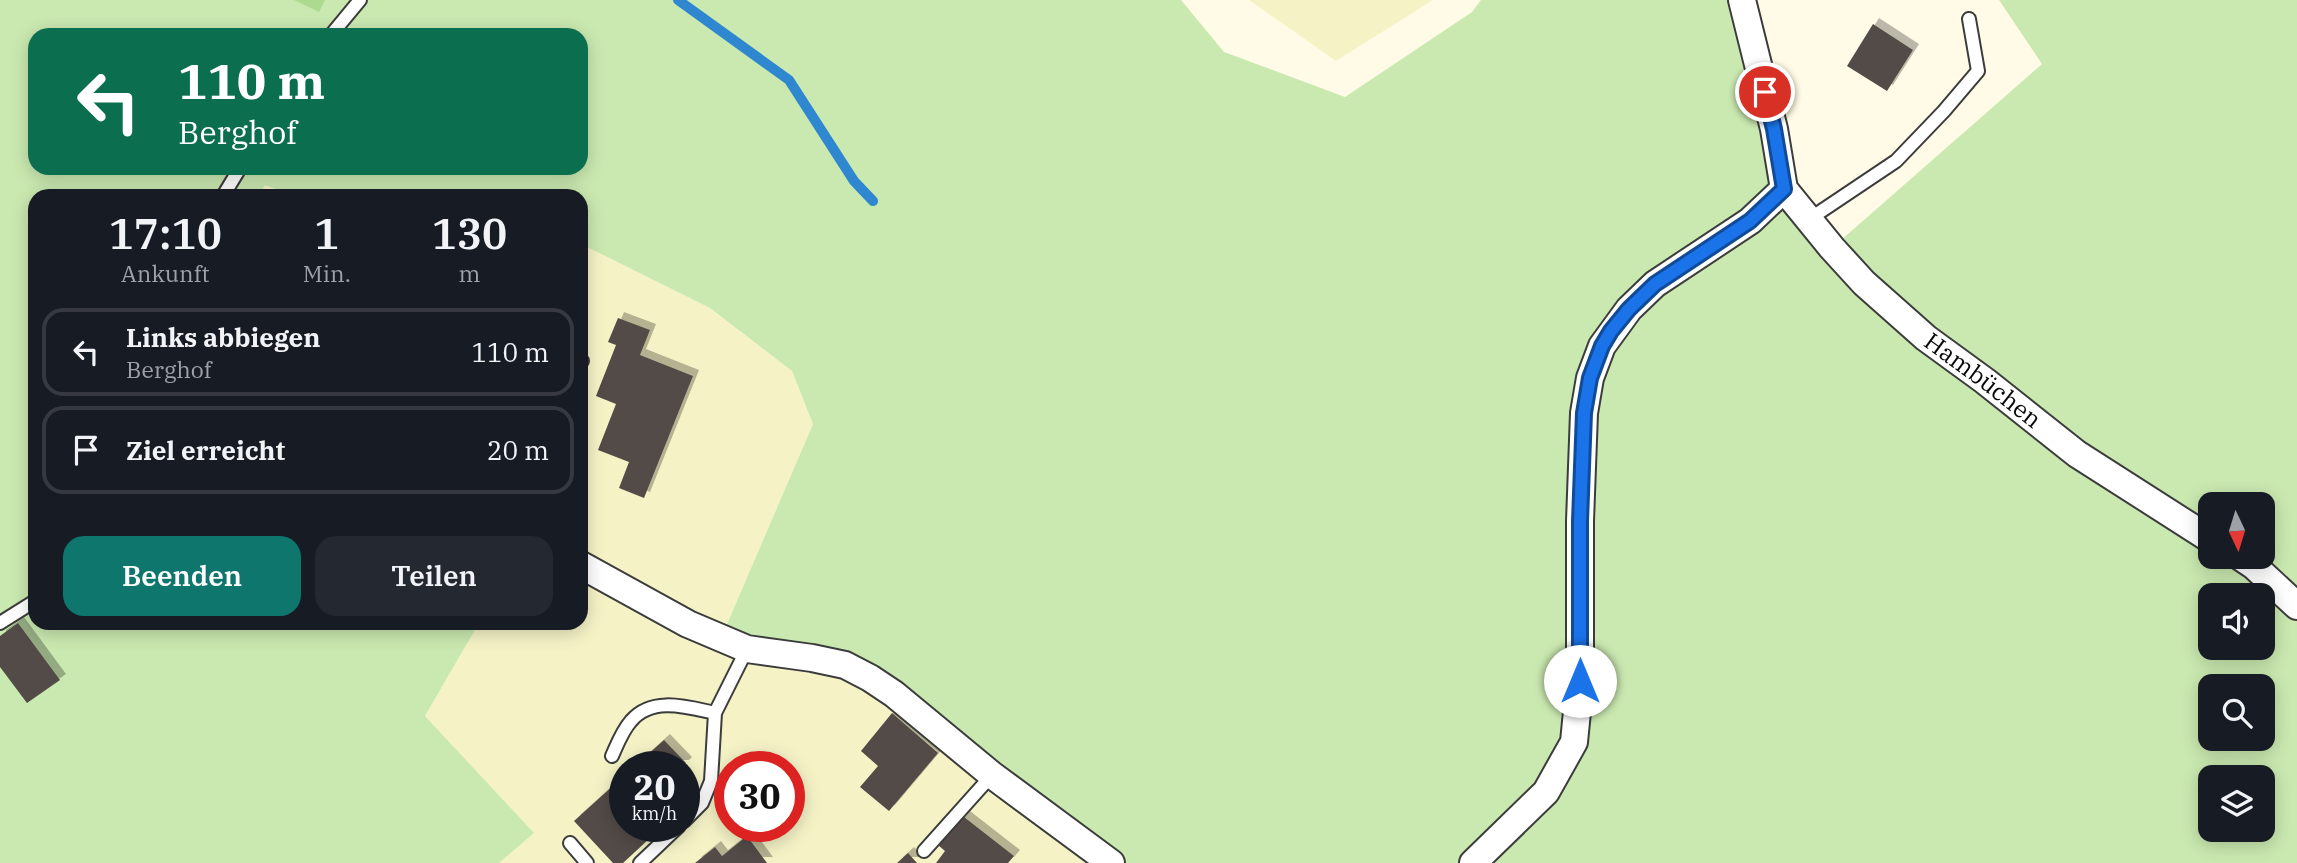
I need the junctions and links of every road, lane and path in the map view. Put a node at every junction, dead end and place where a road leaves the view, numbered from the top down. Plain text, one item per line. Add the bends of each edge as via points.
1 (360, 0) edge
2 (1742, 0) edge
3 (1969, 19) dead end
4 (337, 28) edge
5 (1784, 189) junction
6 (1808, 220) junction
7 (2198, 531) edge
8 (588, 569) edge
9 (2257, 569) edge
10 (28, 605) edge
11 (2297, 606) edge
12 (0, 623) edge
13 (747, 649) junction
14 (715, 713) junction
15 (615, 751) edge
16 (992, 775) junction
17 (700, 805) edge
18 (662, 842) edge
19 (570, 843) dead end
20 (924, 851) dead end
21 (587, 863) edge
22 (640, 863) edge
23 (1111, 863) edge
24 (1473, 863) edge

1 - 4 lane
2 - 5 street
3 - 6 lane via 1979,71 1896,162
5 - 6 street, Hambüchen
5 - 24 street via 1750,221 1655,284 1629,309 1602,346 1584,413 1580,681 1574,742 1546,792
6 - 7 street, Hambüchen via 1864,283 1926,338 2077,454
8 - 13 street via 688,624
9 - 11 street
10 - 12 lane
13 - 14 lane
13 - 16 street via 845,665 894,694
14 - 15 lane via 678,705 645,710 631,721
14 - 17 lane via 711,781
16 - 20 lane
16 - 23 street
18 - 22 lane
19 - 21 lane

